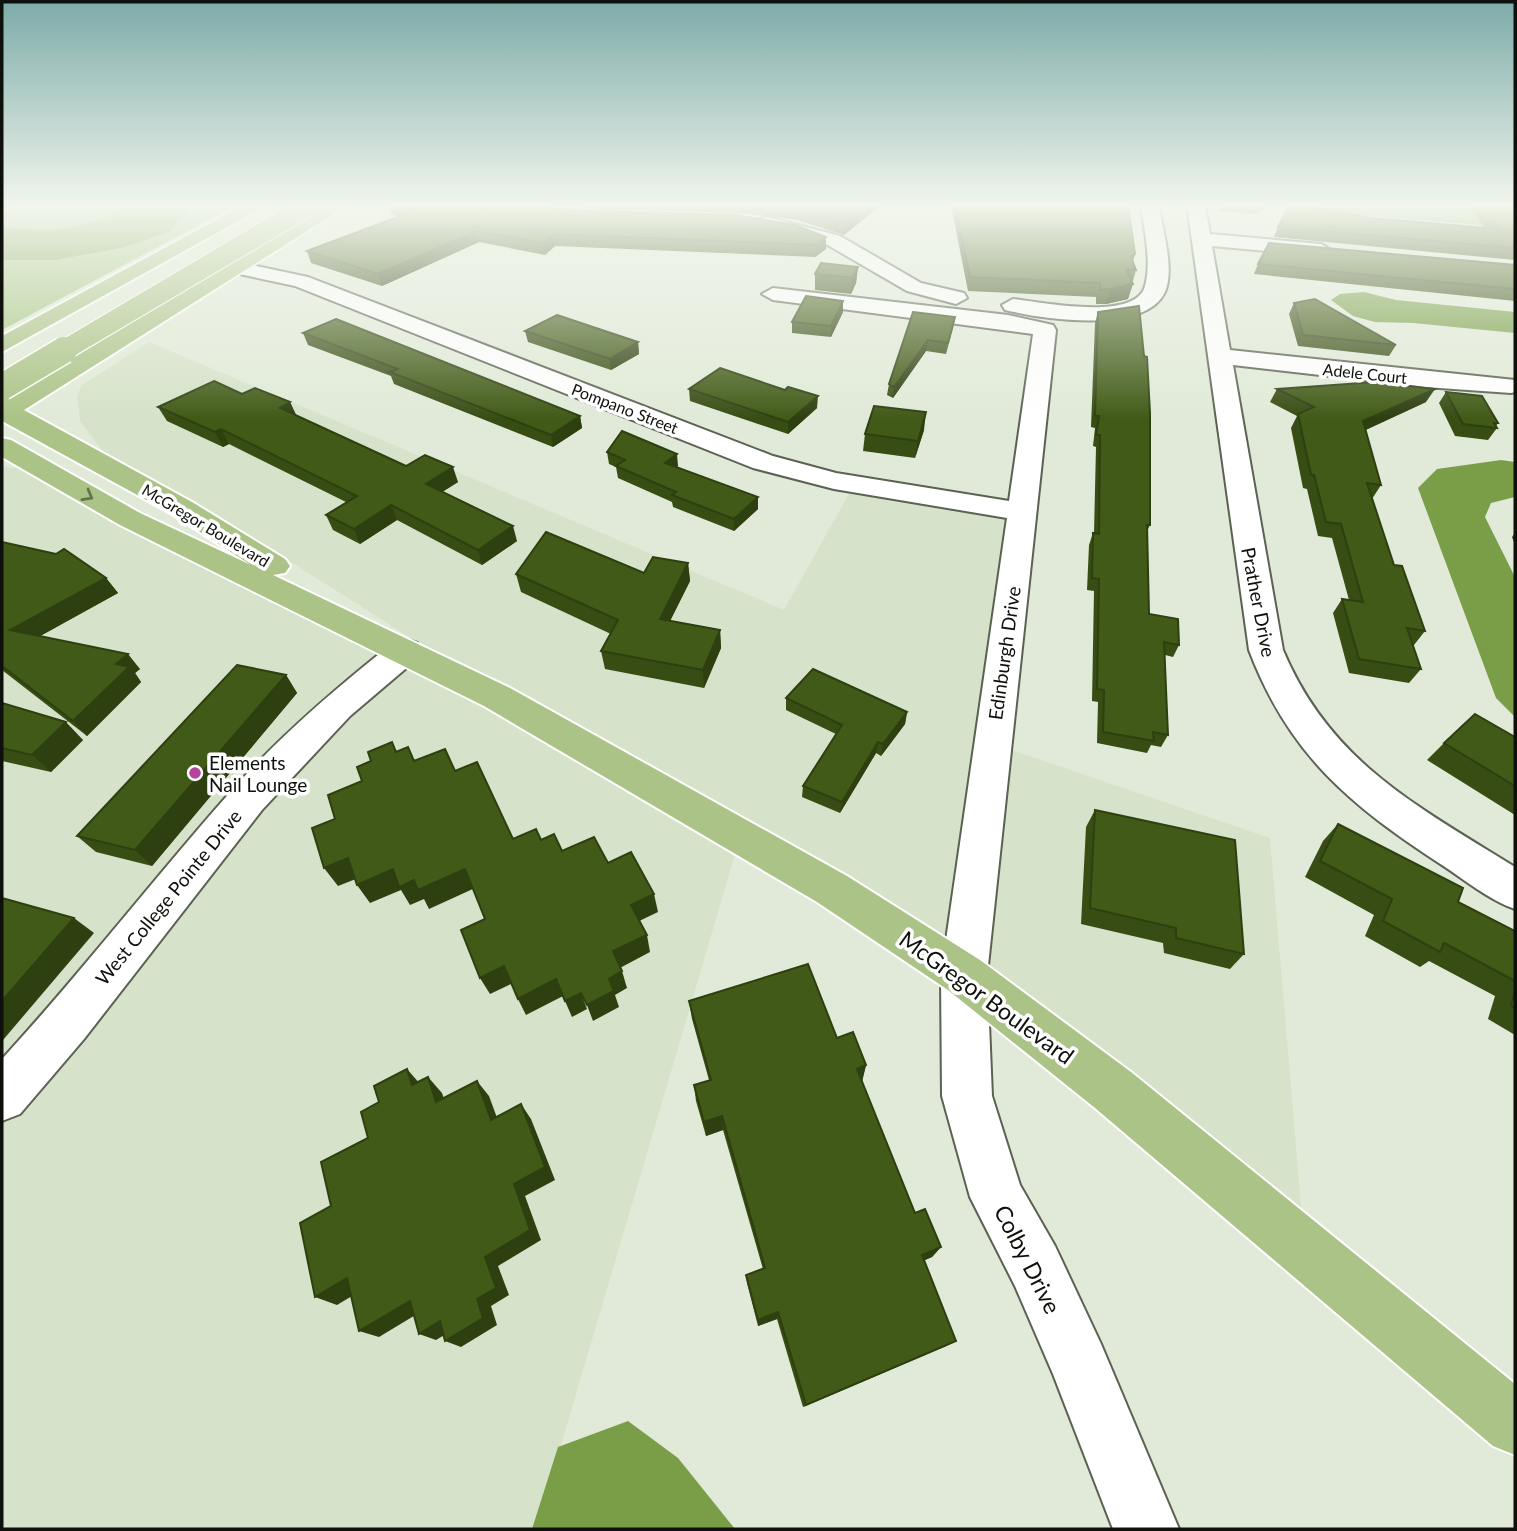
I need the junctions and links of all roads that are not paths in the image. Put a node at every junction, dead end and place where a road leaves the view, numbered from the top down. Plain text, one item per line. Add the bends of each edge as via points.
1 (129, 276) edge
2 (161, 276) edge
3 (199, 276) edge
4 (223, 276) edge
5 (279, 276) edge
6 (894, 276) edge
7 (1156, 276) edge
8 (1207, 276) edge
9 (773, 294) dead end
10 (45, 323) junction
11 (125, 336) junction
12 (4, 344) edge
13 (1219, 356) junction
14 (2, 368) edge
15 (1511, 386) dead end
16 (2, 404) edge
17 (11, 456) edge
18 (92, 459) junction
19 (1023, 512) junction
20 (405, 651) junction
21 (1515, 890) edge
22 (964, 975) junction
23 (2, 1096) edge
24 (1515, 1424) edge
25 (1146, 1529) edge

1 - 10 main road
2 - 14 main road
3 - 16 main road, bridge
4 - 11 main road
5 - 19 street, Pompano Street via 301,281 763,462 834,481
6 - 7 street via 929,292 971,300 1104,313 1137,307 1153,293
8 - 13 street, Prather Drive
9 - 19 street, Edinburgh Drive via 1045,330
10 - 11 main road via 43,342 57,347
10 - 12 main road
11 - 16 main road
11 - 18 main road via 80,373 67,391 63,411 72,435
13 - 15 street, Adele Court
13 - 21 street, Prather Drive via 1266,650 1284,699 1302,725 1355,780
16 - 18 main road, McGregor Boulevard
17 -> 20 main road, McGregor Boulevard via 130,519
18 - 20 main road, McGregor Boulevard via 212,525
19 - 22 street, Edinburgh Drive
20 - 22 main road, McGregor Boulevard via 731,829
20 - 23 street, West College Pointe Drive via 337,707 248,799
22 - 24 main road, McGregor Boulevard via 1113,1090
22 - 25 street, Colby Drive via 967,1096 997,1197 1069,1340

